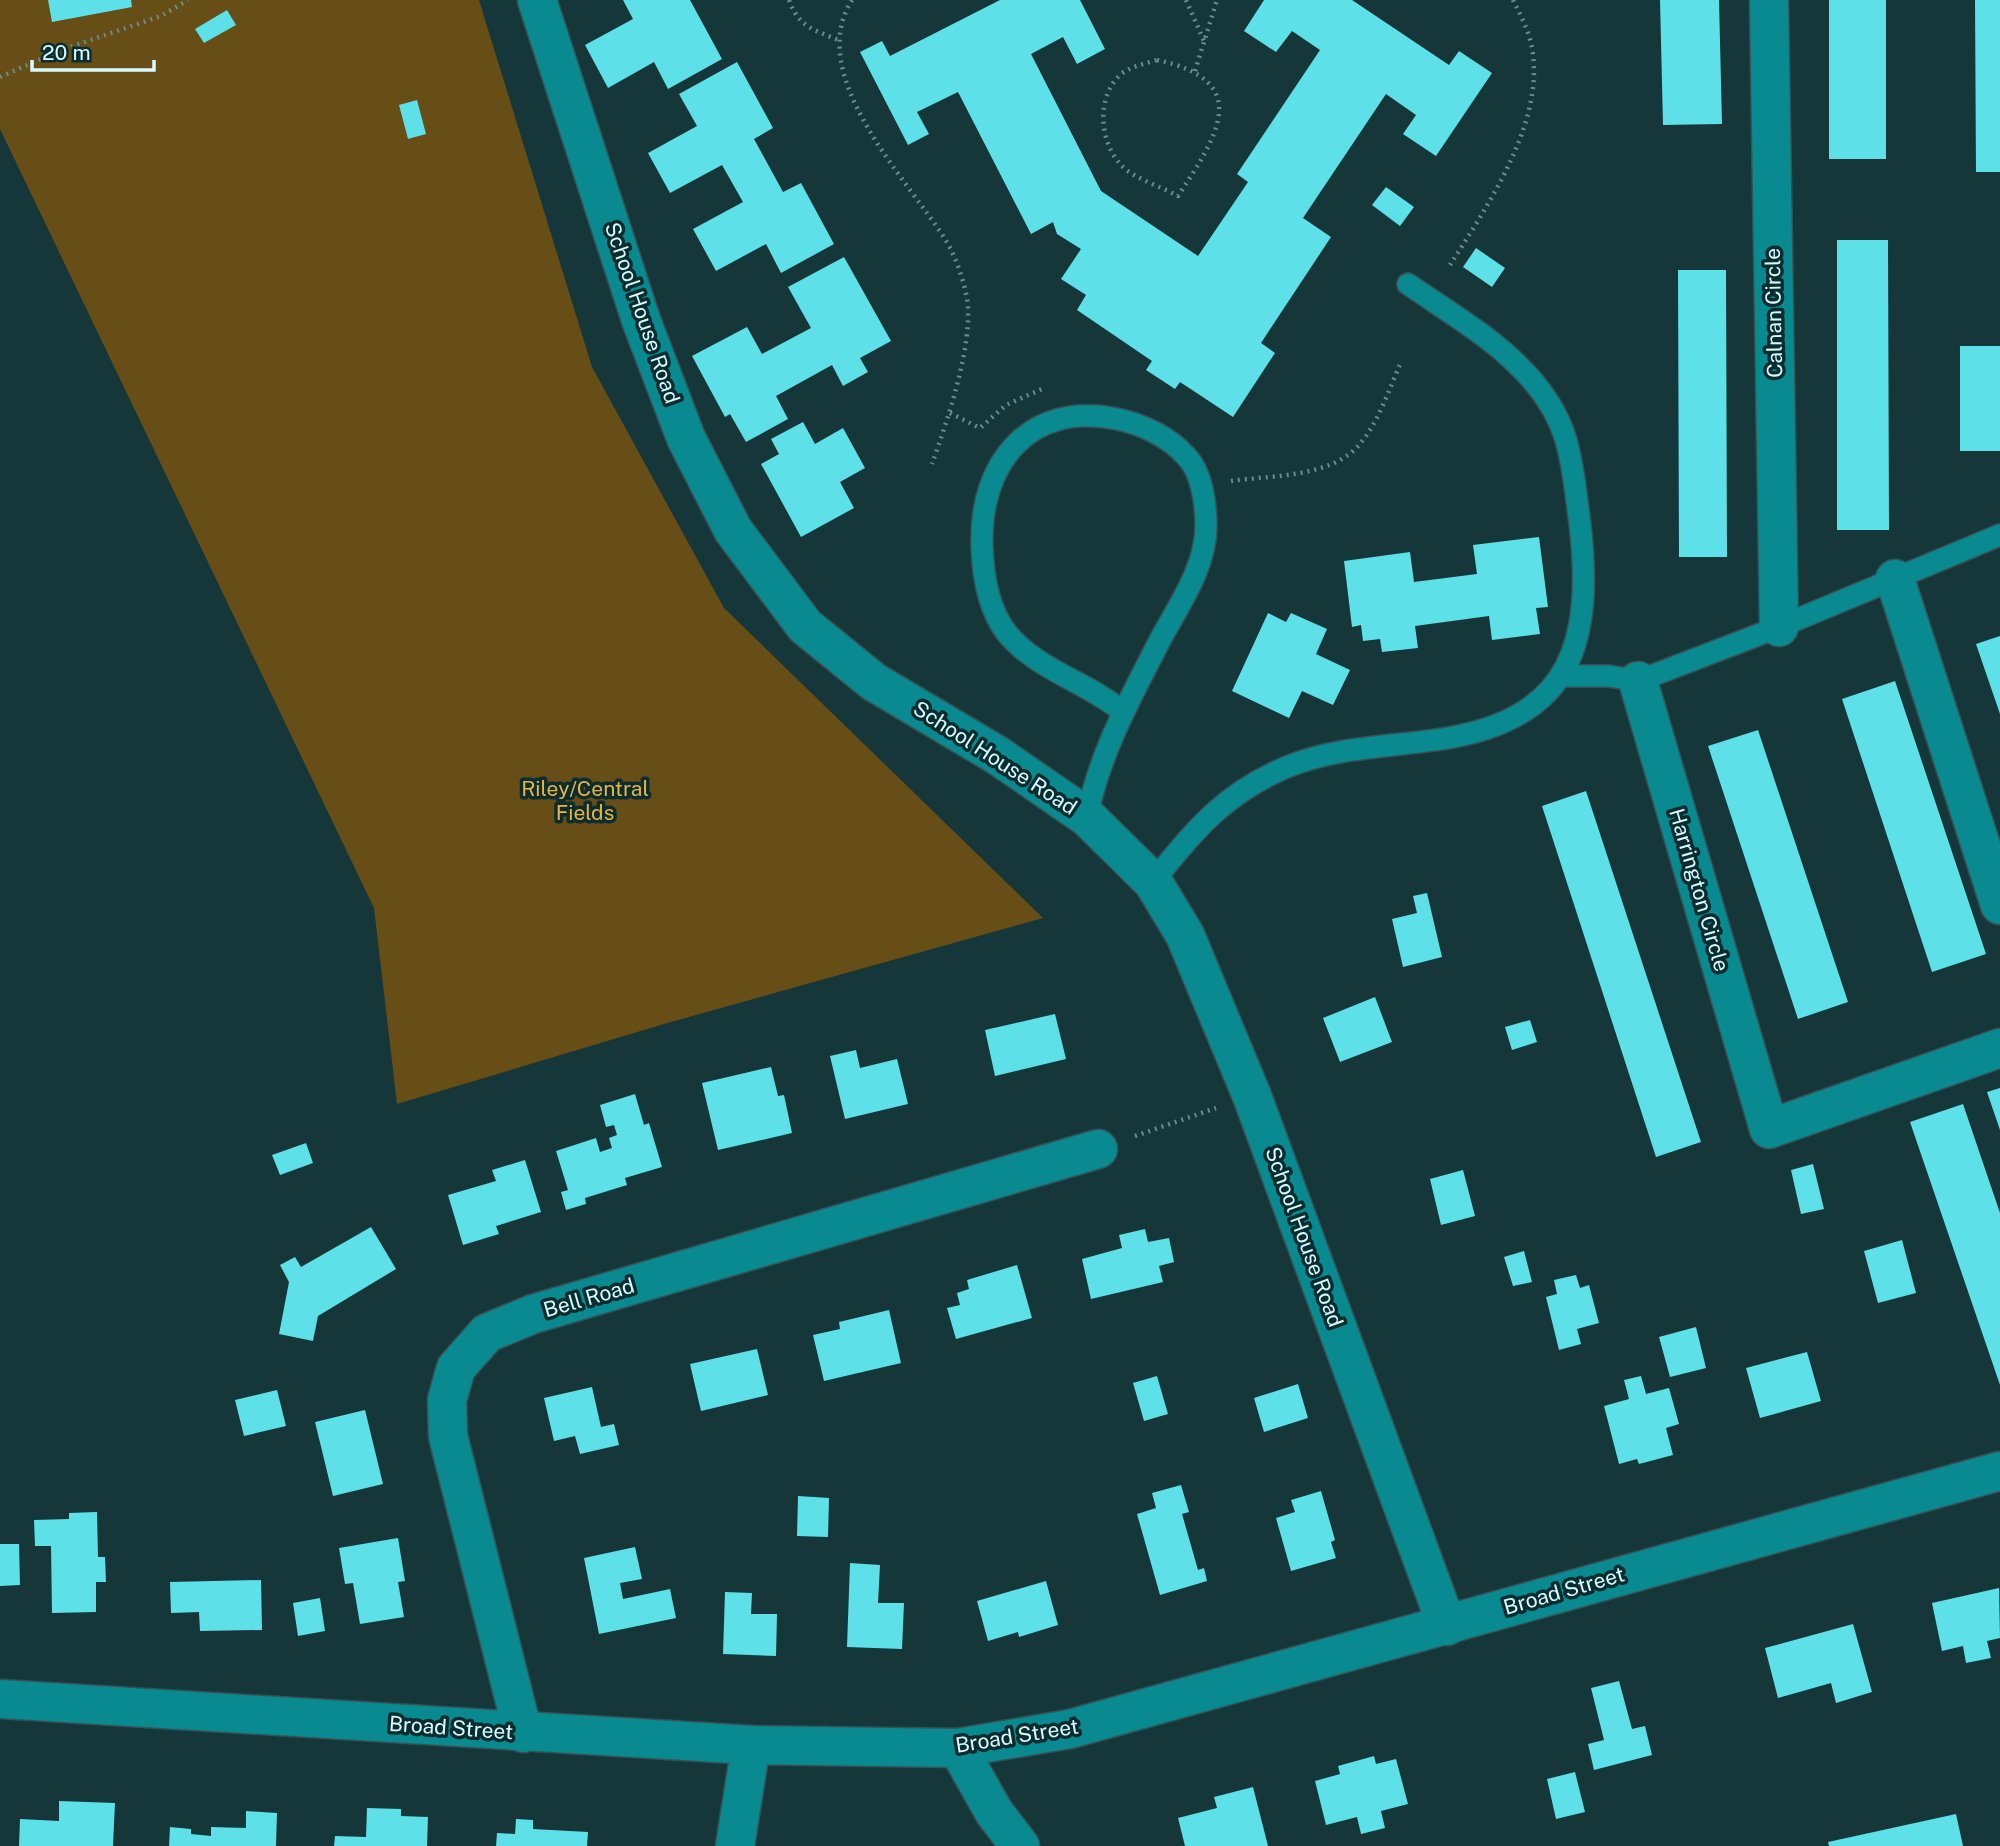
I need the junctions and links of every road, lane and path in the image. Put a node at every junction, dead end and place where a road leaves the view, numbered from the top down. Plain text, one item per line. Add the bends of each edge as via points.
1 (188, 0) edge
2 (537, 0) edge
3 (789, 0) edge
4 (852, 0) edge
5 (1186, 0) edge
6 (1217, 0) edge
7 (1513, 0) edge
8 (1769, 0) edge
9 (841, 41) junction
10 (1204, 41) junction
11 (1195, 71) junction
12 (0, 77) edge
13 (1450, 265) dead end
14 (1408, 284) dead end
15 (1401, 362) dead end
16 (1044, 389) dead end
17 (950, 414) junction
18 (932, 464) dead end
19 (1226, 474) dead end
20 (2000, 535) edge
21 (1895, 579) junction
22 (1779, 627) junction
23 (1563, 676) junction
24 (1638, 681) junction
25 (1124, 712) junction
26 (1087, 817) junction
27 (1153, 882) junction
28 (2000, 905) edge
29 (2000, 1048) edge
30 (1252, 1096) junction
31 (1098, 1149) joint
32 (2000, 1471) edge
33 (1447, 1626) junction
34 (0, 1699) edge
35 (523, 1733) junction
36 (751, 1745) junction
37 (958, 1748) junction
38 (735, 1846) edge
39 (1020, 1846) edge

1 - 12 path via 161,16 64,49
2 - 26 street, School House Road via 641,320 686,438 733,530 805,626 874,682 997,755
3 - 9 path via 801,22
4 - 9 path via 845,12
5 - 10 path
6 - 10 path
7 - 13 path via 1533,54 1533,99 1492,199
8 - 22 street, Calnan Circle
9 - 17 path via 852,99 946,241 961,274 968,302
10 - 11 path
11 - 11 path via 1157,60 1135,66 1120,75 1107,94 1102,117 1114,154 1125,168 1178,195 1213,143 1219,121 1217,100 1208,82
14 - 23 lane via 1494,343 1532,379 1566,438 1582,544 1583,588 1576,647
15 - 19 path via 1360,445 1344,458 1325,468 1239,480 1227,481
16 - 17 path via 1006,405 980,428
17 - 18 path
20 - 21 lane
21 - 22 lane
21 - 28 street
22 - 24 lane
23 - 24 lane
23 - 27 lane via 1539,703 1506,723 1450,738 1355,750 1289,766 1237,792 1193,831
24 - 29 street, Harrington Circle via 1769,1129
25 - 25 lane via 1203,553 1203,489 1188,457 1163,436 1130,422 1090,414 1056,418 1027,432 1007,453 990,483 981,531 990,601 1006,631 1030,654
25 - 26 lane via 1093,786
26 - 27 street, School House Road
27 - 30 street, School House Road via 1207,982
30 - 31 path
30 - 33 street, School House Road
31 - 35 street, Bell Road via 533,1314 487,1333 456,1368 447,1401 448,1436
32 - 33 street, Broad Street
33 - 37 street, Broad Street via 1070,1729
34 - 35 street, Broad Street
35 - 36 street, Broad Street
36 - 37 street, Broad Street
36 - 38 street
37 - 39 street via 994,1812

